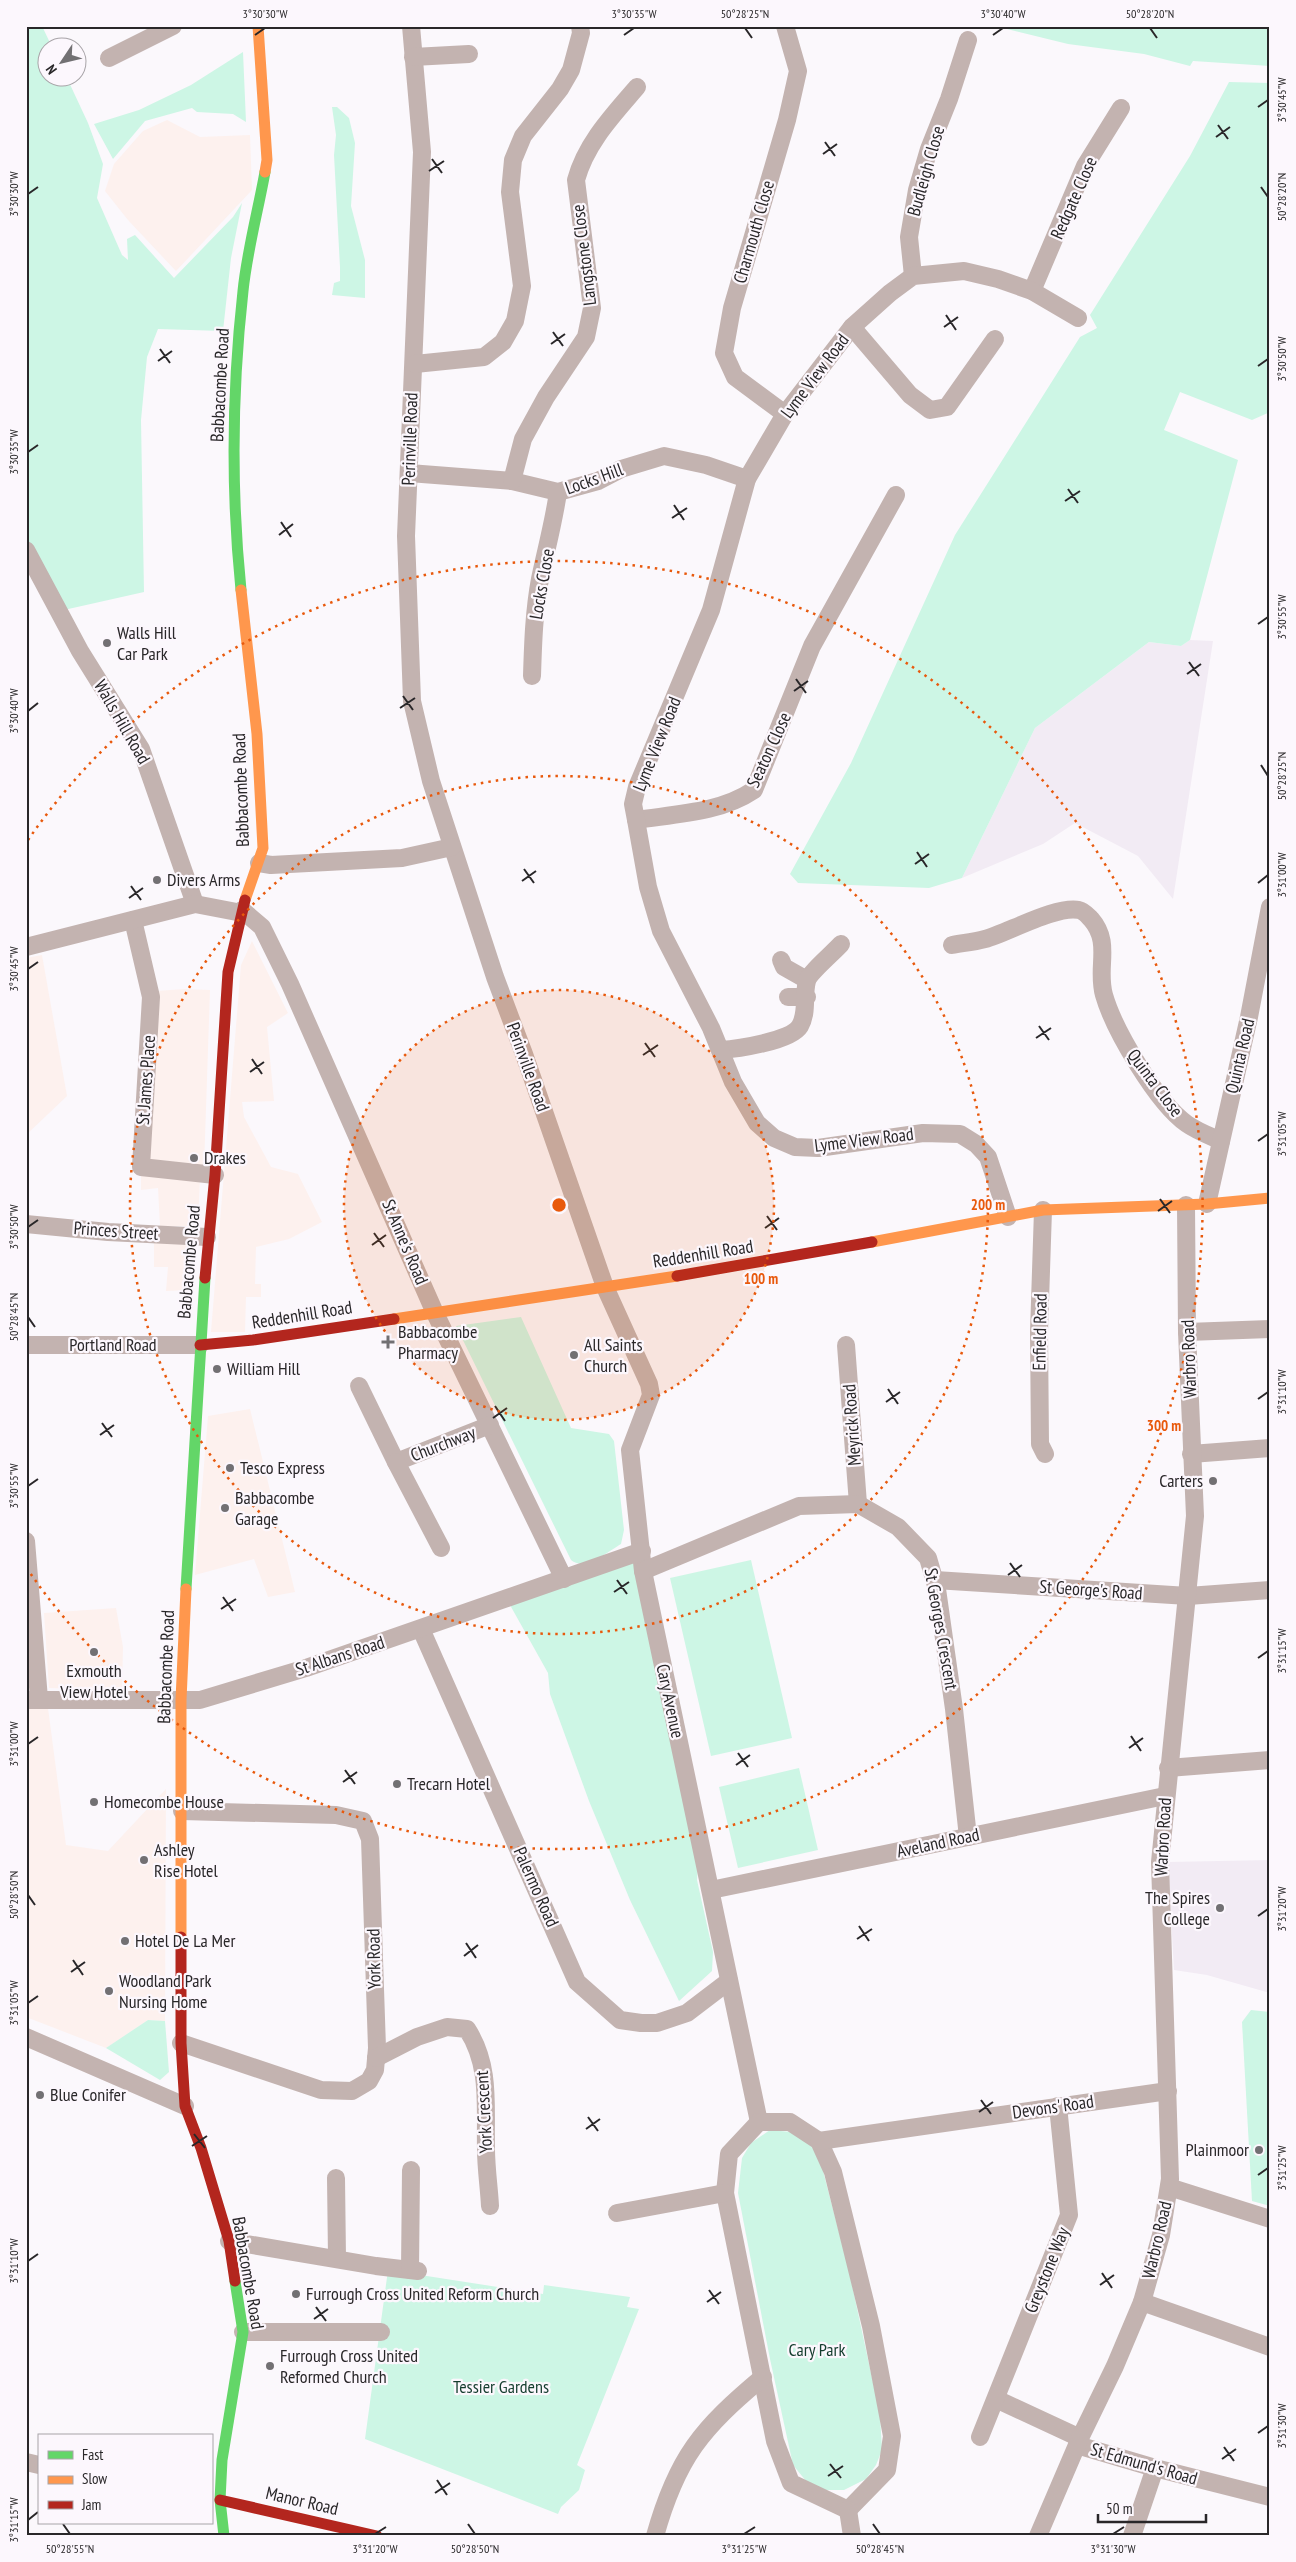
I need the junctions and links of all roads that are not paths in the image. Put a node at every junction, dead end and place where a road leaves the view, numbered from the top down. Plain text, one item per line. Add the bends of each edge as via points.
1 (173, 26) edge
2 (258, 26) edge
3 (411, 26) edge
4 (580, 26) edge
5 (785, 26) edge
6 (968, 40) dead end
7 (470, 54) dead end
8 (109, 58) dead end
9 (414, 58) junction
10 (637, 87) dead end
11 (1122, 108) dead end
12 (913, 276) junction
13 (1032, 290) junction
14 (1078, 318) dead end
15 (852, 327) junction
16 (995, 339) dead end
17 (415, 364) junction
18 (785, 414) junction
19 (409, 472) junction
20 (747, 479) junction
21 (512, 481) junction
22 (558, 492) junction
23 (896, 496) dead end
24 (26, 550) edge
25 (532, 676) dead end
26 (636, 820) junction
27 (452, 847) junction
28 (259, 863) junction
29 (195, 904) junction
30 (1270, 907) edge
31 (242, 912) junction
32 (133, 920) junction
33 (841, 944) dead end
34 (952, 945) dead end
35 (26, 947) edge
36 (781, 960) dead end
37 (807, 980) junction
38 (788, 997) dead end
39 (807, 997) junction
40 (720, 1050) junction
41 (1221, 1141) junction
42 (215, 1175) junction
43 (1270, 1198) edge
44 (1186, 1204) junction
45 (1207, 1204) junction
46 (1044, 1210) junction
47 (1008, 1217) junction
48 (26, 1224) edge
49 (207, 1237) junction
50 (605, 1287) junction
51 (435, 1313) junction
52 (1270, 1329) edge
53 (1187, 1332) junction
54 (26, 1345) edge
55 (200, 1345) junction
56 (846, 1345) dead end
57 (359, 1386) dead end
58 (490, 1425) junction
59 (1270, 1448) edge
60 (1045, 1454) dead end
61 (1191, 1454) junction
62 (396, 1462) junction
63 (858, 1504) junction
64 (26, 1541) edge
65 (441, 1548) dead end
66 (642, 1550) junction
67 (643, 1570) junction
68 (564, 1579) junction
69 (935, 1580) junction
70 (1270, 1590) edge
71 (1188, 1596) junction
72 (421, 1628) junction
73 (33, 1699) edge
74 (180, 1700) junction
75 (1270, 1760) edge
76 (1168, 1768) junction
77 (1165, 1796) junction
78 (182, 1811) junction
79 (968, 1837) junction
80 (711, 1890) junction
81 (729, 1981) junction
82 (26, 2037) edge
83 (181, 2043) junction
84 (376, 2058) junction
85 (1168, 2091) junction
86 (185, 2106) junction
87 (1058, 2106) junction
88 (759, 2122) junction
89 (819, 2140) junction
90 (411, 2170) dead end
91 (336, 2178) dead end
92 (1169, 2187) junction
93 (725, 2193) junction
94 (490, 2206) dead end
95 (617, 2213) dead end
96 (1270, 2219) edge
97 (229, 2241) junction
98 (338, 2258) junction
99 (1142, 2302) junction
100 (243, 2332) junction
101 (381, 2332) dead end
102 (1270, 2348) edge
103 (763, 2377) junction
104 (996, 2399) junction
105 (980, 2437) dead end
106 (1079, 2441) junction
107 (1154, 2468) junction
108 (1270, 2497) edge
109 (216, 2499) edge
110 (848, 2510) junction
111 (224, 2536) edge
112 (377, 2536) edge
113 (655, 2536) edge
114 (852, 2536) edge
115 (1038, 2536) edge
116 (1132, 2536) edge

1 - 8 street
2 - 28 main road, Babbacombe Road via 267,160 243,290 235,400 234,479 238,558 257,734 263,848
3 - 9 street, Perinville Road
4 - 17 street via 571,70 523,136 513,160 510,192 522,286 515,321 504,342 484,357
5 - 18 street, Charmouth Close via 798,71 787,120 732,308 724,352 735,377
6 - 12 street, Budleigh Close via 929,148 918,190 909,237
7 - 9 street
9 - 17 street, Perinville Road via 422,152
10 - 21 street, Langstone Close via 602,127 580,164 576,180 592,308 586,337 546,397 523,439
11 - 13 street, Redgate Close via 1085,166
12 - 13 street, Lyme View Road via 964,271
12 - 15 street, Lyme View Road
13 - 14 street, Lyme View Road
15 - 16 street via 910,395 930,410 947,407
15 - 18 street, Lyme View Road
17 - 19 street, Perinville Road
18 - 20 street, Lyme View Road
19 - 21 street, Locks Hill
19 - 27 street, Perinville Road via 406,536 412,700 431,781
20 - 22 street, Locks Hill via 706,465 664,456
20 - 26 street, Lyme View Road via 711,610 637,787 633,804
21 - 22 street, Locks Hill
22 - 25 street, Locks Close via 540,580
23 - 26 street, Seaton Close via 812,646 754,790 717,808
24 - 29 street, Walls Hill Road via 80,651 141,749
26 - 40 street, Lyme View Road via 648,886 661,931
27 - 28 street via 402,858
27 - 50 street, Perinville Road
28 - 31 main road, Babbacombe Road
29 - 31 street
29 - 32 street
30 - 41 street, Quinta Road via 1250,1017
31 - 42 main road, Babbacombe Road via 228,972
31 - 51 street, St Anne's Road via 262,927 290,984
32 - 35 street
32 - 42 street, St James Place via 151,997 141,1168
33 - 37 street
34 - 41 street, Quinta Close via 986,939 1058,913 1079,910 1086,914 1101,932 1104,943 1100,972 1104,994 1112,1018 1136,1063 1187,1124
36 - 37 street via 784,967
37 - 39 street
38 - 39 street
39 - 40 street via 800,1026 792,1035
40 - 47 street, Lyme View Road via 733,1082 757,1123 774,1138 795,1147 818,1148 923,1133 960,1134 988,1157
41 - 45 street, Quinta Road
42 - 49 main road, Babbacombe Road
43 - 45 main road, Reddenhill Road
44 - 45 main road, Reddenhill Road
44 - 46 main road, Reddenhill Road
44 - 53 street, Warbro Road
46 - 47 main road, Reddenhill Road
46 - 60 street, Enfield Road via 1039,1332 1040,1444
47 - 50 main road, Reddenhill Road via 713,1271
48 - 49 street, Princes Street
49 - 55 main road, Babbacombe Road
50 - 51 main road, Reddenhill Road
50 - 66 street, Cary Avenue via 651,1395 630,1450
51 - 55 main road, Reddenhill Road
51 - 58 street, St Anne's Road
52 - 53 street
53 - 61 street, Warbro Road
54 - 55 street, Portland Road
55 - 74 main road, Babbacombe Road
56 - 63 street, Meyrick Road
57 - 62 street, Churchway
58 - 62 street, Churchway
58 - 68 street, St Anne's Road
59 - 61 street
61 - 71 street, Warbro Road via 1195,1516
62 - 65 street, Churchway
63 - 67 street via 799,1506
63 - 69 street, St Georges Crescent via 898,1527 914,1542 928,1558
64 - 73 street
66 - 67 street, Cary Avenue
66 - 68 street, St Albans Road
67 - 80 street, Cary Avenue
68 - 72 street, St Albans Road
69 - 71 street, St George's Road
69 - 79 street, St Georges Crescent
70 - 71 street, St George's Road
71 - 76 street, Warbro Road
72 - 74 street, St Albans Road via 209,1697
72 - 81 street, Palermo Road via 577,1982 620,2020 641,2024 657,2023 687,2013
73 - 74 street, St Albans Road
74 - 78 main road, Babbacombe Road
75 - 76 street
76 - 77 street, Warbro Road
77 - 79 street, Aveland Road
77 - 85 street, Warbro Road via 1160,1862
78 - 83 main road, Babbacombe Road
78 - 84 street, York Road via 336,1815 363,1821 370,1840
79 - 80 street, Aveland Road
80 - 81 street, Cary Avenue
81 - 88 street, Cary Avenue
82 - 86 street
83 - 84 street, York Road via 321,2090 352,2091 369,2081 375,2070
83 - 86 main road, Babbacombe Road
84 - 94 street, York Crescent via 417,2037 447,2027 467,2029 478,2045 487,2101
85 - 87 street, Devons' Road
85 - 92 street, Warbro Road
86 - 97 main road, Babbacombe Road
87 - 89 street, Devons' Road
87 - 104 street, Greystone Way via 1069,2215
88 - 89 street via 790,2122
88 - 93 street via 729,2154
89 - 110 street via 833,2172 871,2326 892,2436 887,2470
90 - 98 street via 414,2271
91 - 98 street
92 - 96 street
92 - 99 street, Warbro Road via 1161,2235
93 - 95 street
93 - 103 street
97 - 98 street
97 - 100 main road, Babbacombe Road
99 - 102 street
99 - 106 street, Warbro Road
100 - 101 street
100 - 109 main road, Babbacombe Road
103 - 110 street via 776,2441 790,2483
103 - 113 street via 711,2423 689,2452 666,2497
104 - 105 street, Greystone Way
104 - 106 street
106 - 107 street, St Edmund's Road
106 - 115 street, Warbro Road
107 - 108 street, St Edmund's Road
107 - 116 street
109 - 111 main road, Babbacombe Road
109 - 112 main road, Manor Road
110 - 114 street

